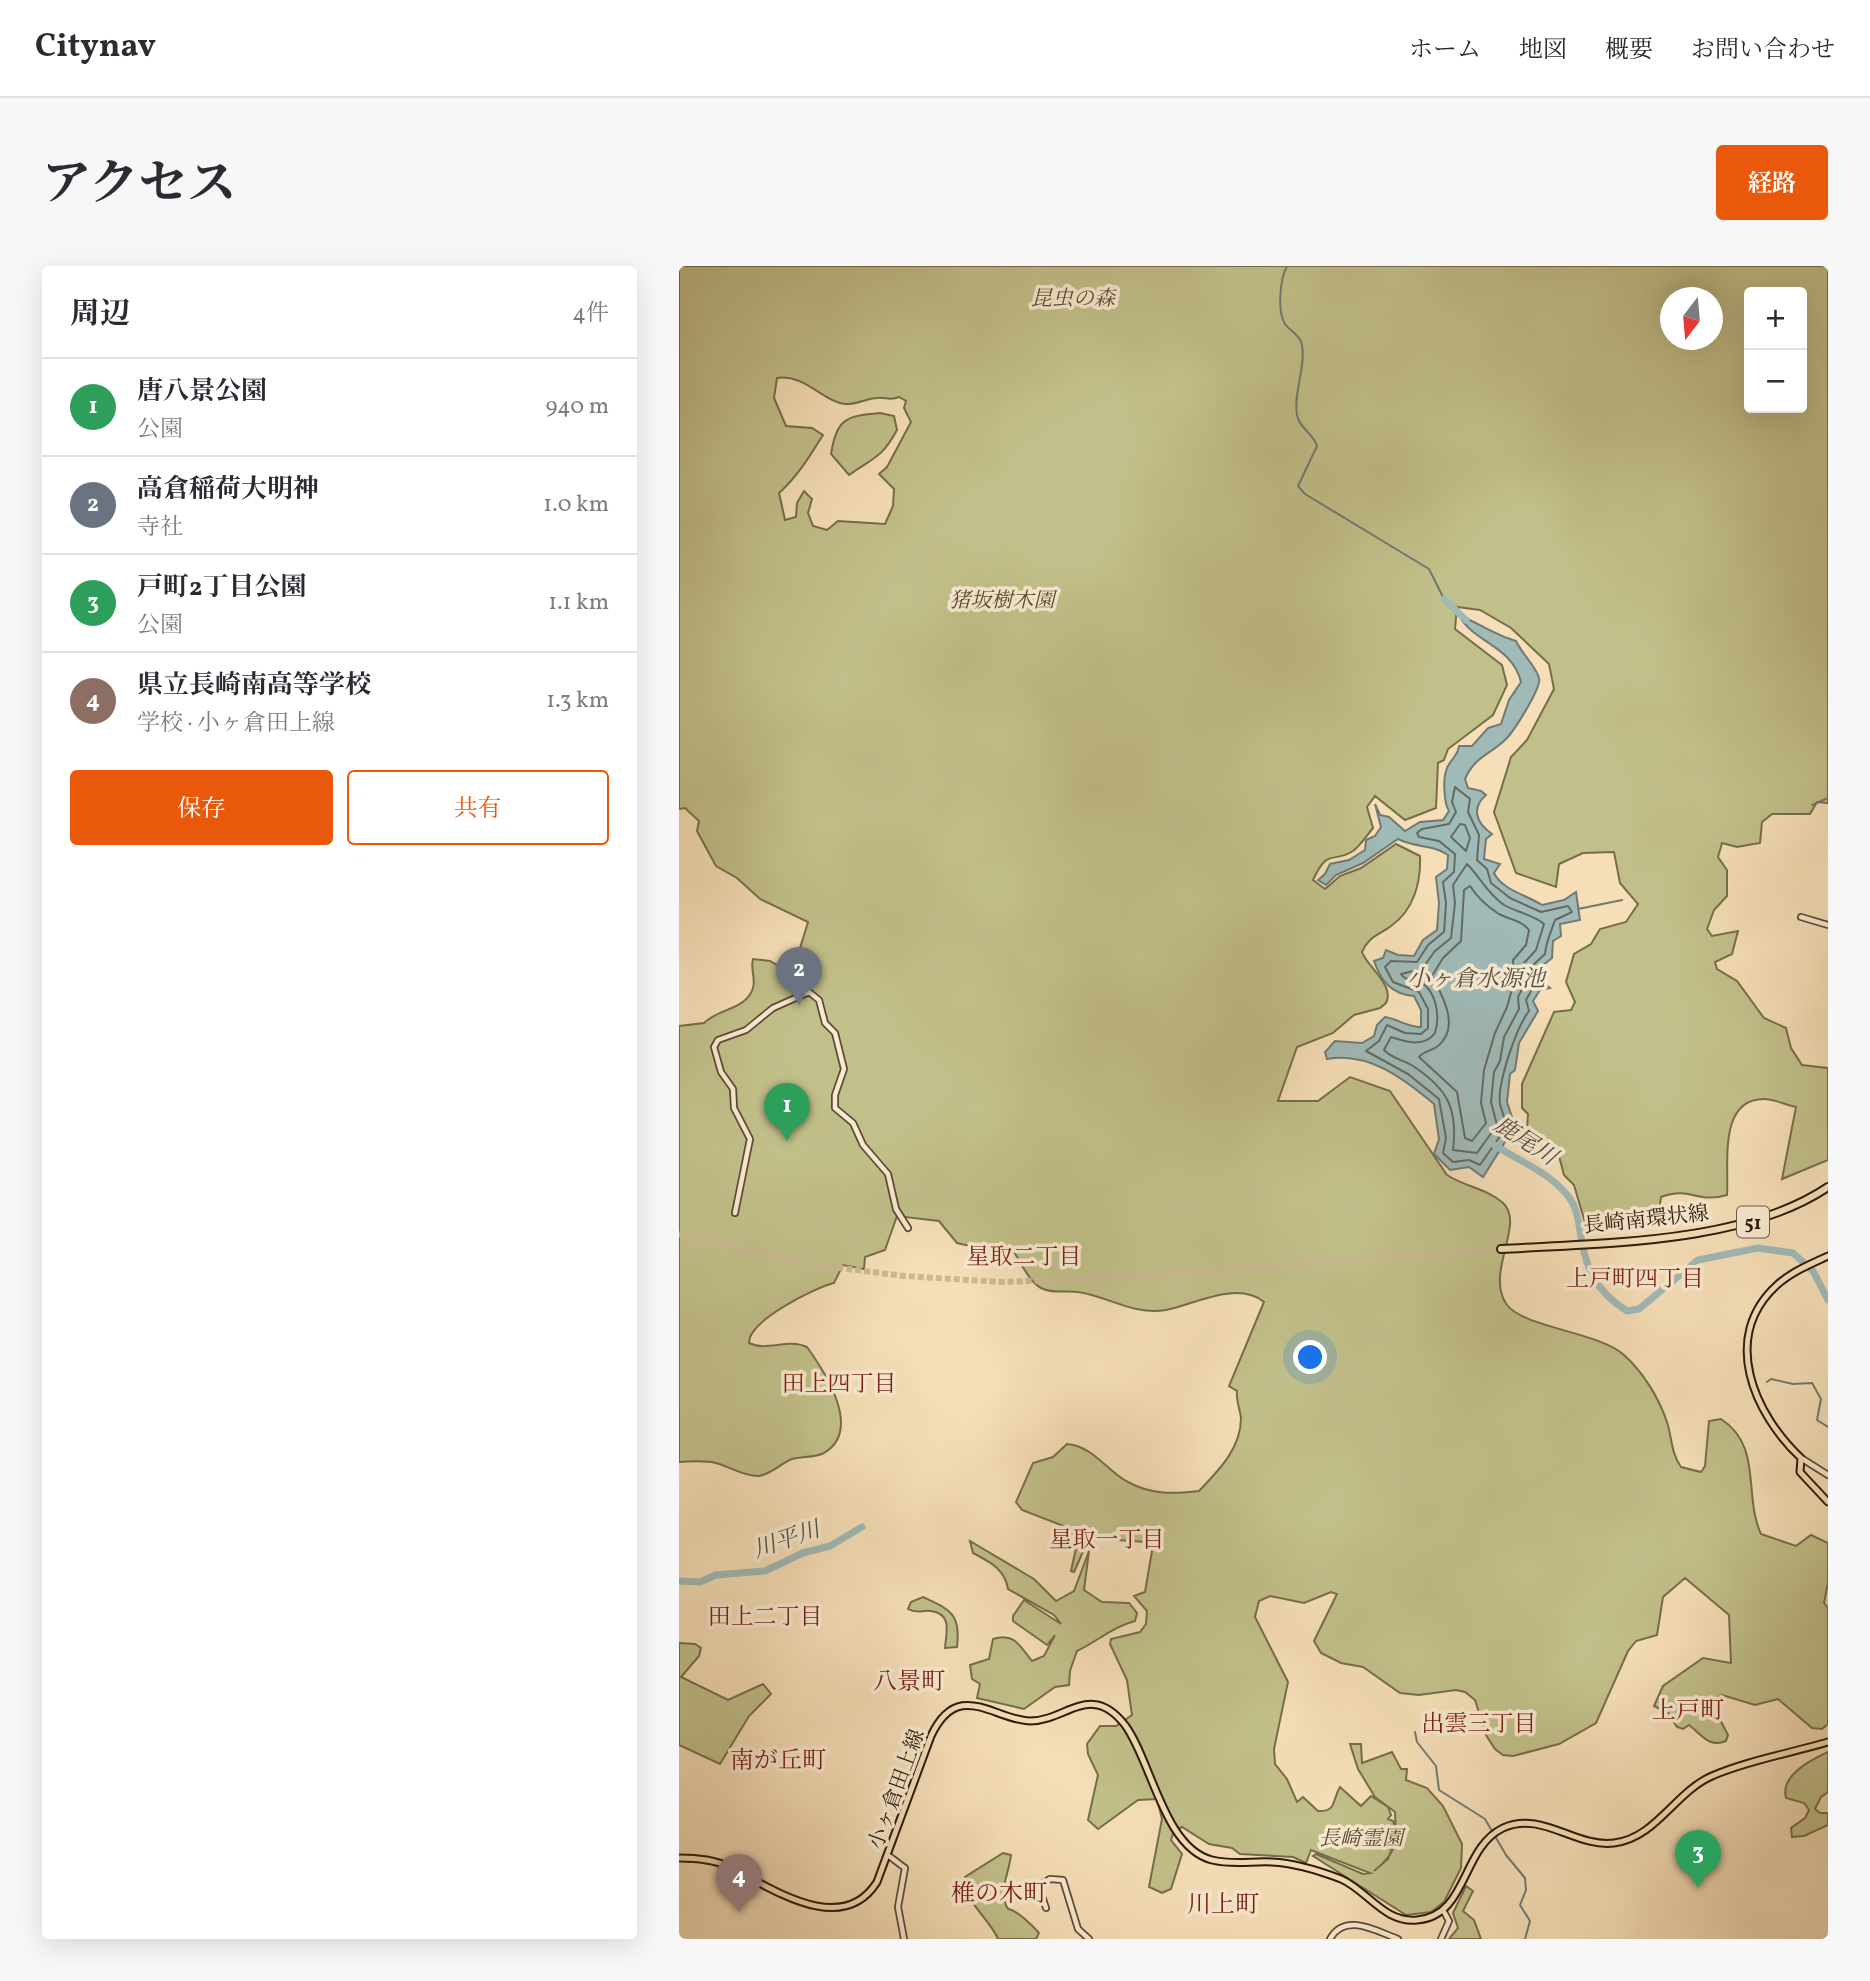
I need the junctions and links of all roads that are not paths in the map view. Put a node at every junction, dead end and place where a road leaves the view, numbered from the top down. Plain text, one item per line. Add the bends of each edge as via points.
1 (1801, 917) dead end
2 (1828, 925) edge
3 (1828, 1187) edge
4 (735, 1213) dead end
5 (908, 1228) dead end
6 (1501, 1249) tunnel mouth
7 (1828, 1255) edge
8 (1801, 1458) junction
9 (1828, 1475) edge
10 (1828, 1502) edge
11 (1828, 1742) edge
12 (888, 1856) junction
13 (679, 1858) edge
14 (1045, 1908) dead end
15 (1443, 1910) junction
16 (904, 1939) edge
17 (1089, 1939) edge
18 (1330, 1939) edge
19 (1398, 1939) edge
20 (1441, 1939) edge

1 - 2 street
3 - 6 highway, 長崎南環状線 / 51 via 1761,1220 1671,1236
4 - 5 street via 750,1139 734,1108 733,1089 721,1072 714,1047 718,1040 746,1030 773,1008 809,992 819,1000 825,1023 835,1033 844,1069 835,1108 853,1123 863,1145 888,1174 896,1209
7 - 8 main road via 1777,1284 1761,1304 1749,1331 1746,1356 1751,1380 1780,1437
8 - 9 street
8 - 10 main road via 1800,1472
11 - 15 main road via 1714,1775 1628,1841 1598,1843 1529,1823 1501,1829 1483,1843
12 - 13 main road, 小ヶ倉田上線 via 867,1895 834,1912 798,1906 718,1863
12 - 15 main road, 小ヶ倉田上線 via 931,1736 953,1711 980,1706 1018,1720 1040,1720 1067,1708 1092,1704 1113,1713 1133,1738 1173,1825 1200,1856 1228,1863 1275,1862 1309,1868 1354,1886 1391,1915 1406,1920 1426,1919
12 - 16 street via 905,1868 898,1907
14 - 17 street via 1042,1884 1063,1880 1078,1928
15 - 20 street via 1449,1922
18 - 19 street via 1340,1927 1353,1924

